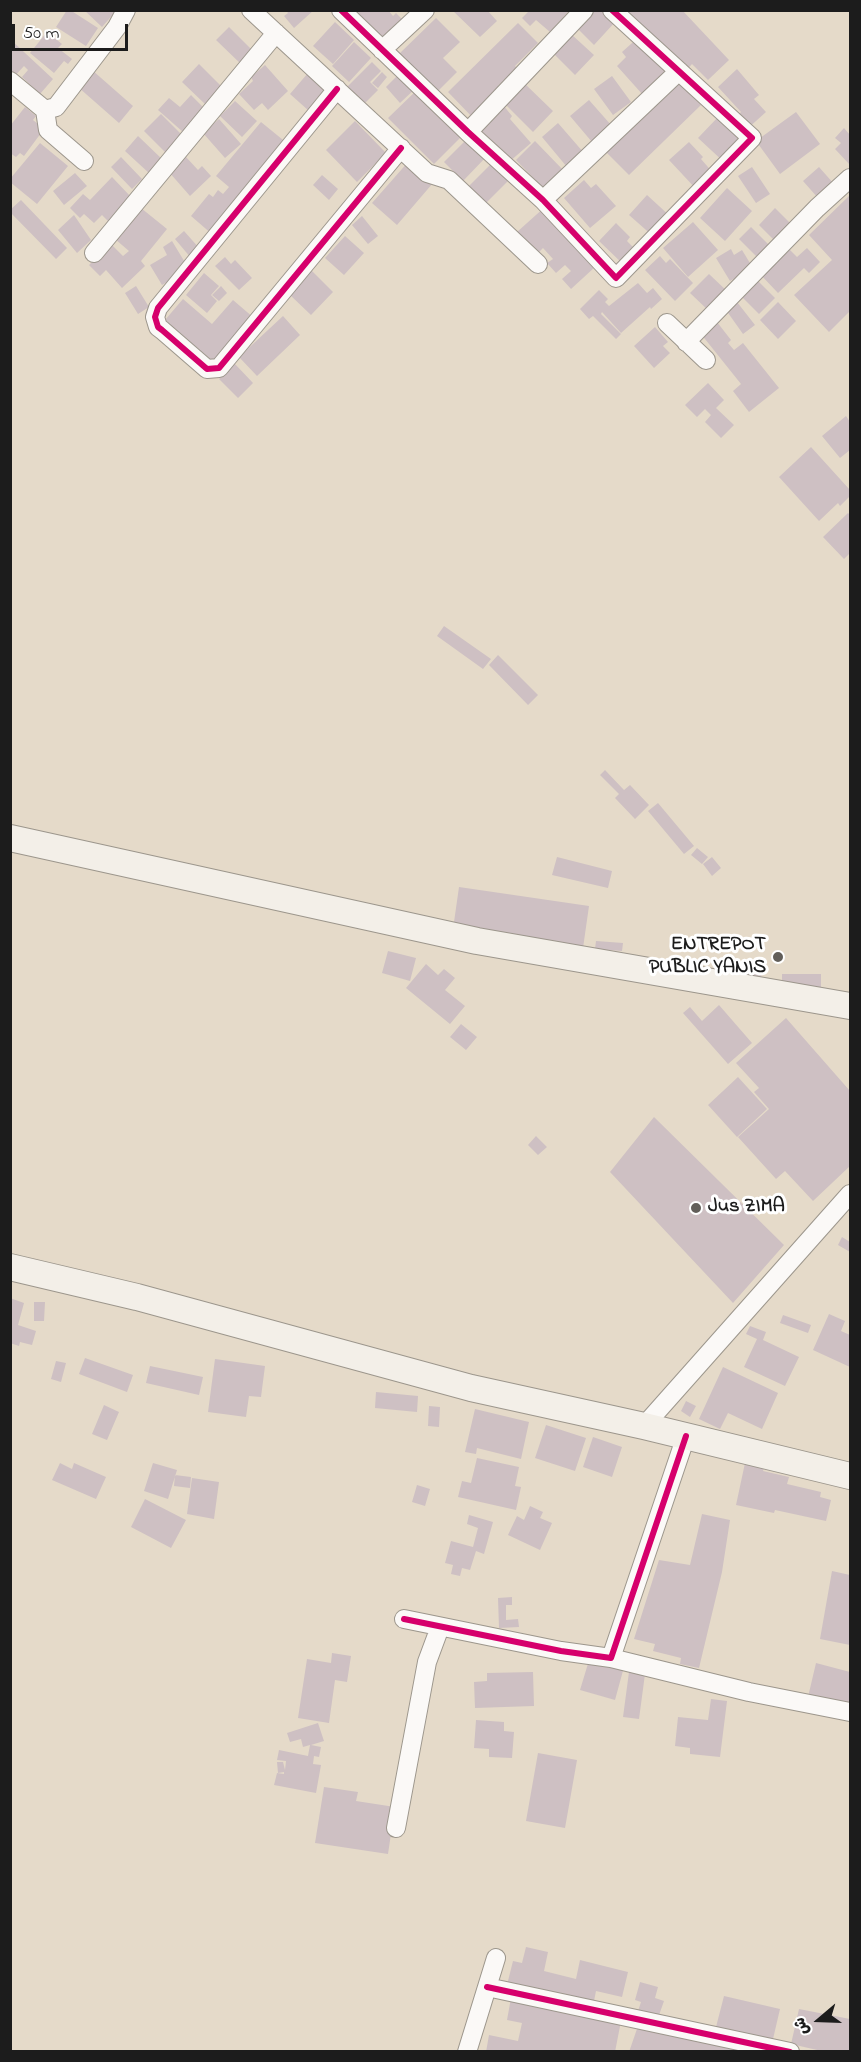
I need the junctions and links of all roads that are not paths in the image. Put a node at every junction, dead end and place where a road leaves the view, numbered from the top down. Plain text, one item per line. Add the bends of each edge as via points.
1 (126, 10) edge
2 (251, 10) edge
3 (341, 10) edge
4 (425, 10) edge
5 (585, 10) edge
6 (612, 10) edge
7 (276, 33) junction
8 (382, 50) junction
9 (679, 71) junction
10 (10, 81) edge
11 (337, 89) junction
12 (51, 109) junction
13 (468, 132) junction
14 (401, 148) junction
15 (84, 161) dead end
16 (850, 178) edge
17 (543, 200) junction
18 (94, 254) dead end
19 (538, 264) dead end
20 (667, 323) dead end
21 (687, 342) junction
22 (706, 360) dead end
23 (10, 838) edge
24 (850, 1006) edge
25 (850, 1194) edge
26 (10, 1267) edge
27 (644, 1426) junction
28 (686, 1436) junction
29 (850, 1476) edge
30 (404, 1619) dead end
31 (440, 1627) junction
32 (611, 1658) junction
33 (850, 1712) edge
34 (396, 1828) dead end
35 (496, 1958) dead end
36 (487, 1988) junction
37 (467, 2052) edge
38 (790, 2052) edge

1 - 12 street via 117,27
2 - 7 street
3 - 8 street
4 - 8 street
5 - 13 street
6 - 9 street
7 - 11 street
7 - 18 street
8 - 13 street
9 - 17 street
9 - 17 street via 752,138 616,278
10 - 12 street
11 - 14 street
11 - 14 street via 158,308 158,327 207,369 219,368
12 - 15 street via 48,130
13 - 17 street
14 - 19 street via 427,173 449,180
16 - 21 street
20 - 21 street
21 - 22 street
23 - 24 main road via 477,941
25 - 27 street
26 - 27 main road via 471,1388
27 - 28 main road
28 - 29 main road
28 - 32 street
30 - 31 street
31 - 32 street
31 - 34 street via 427,1662
32 - 33 street
35 - 36 street
36 - 37 street
36 - 38 street

